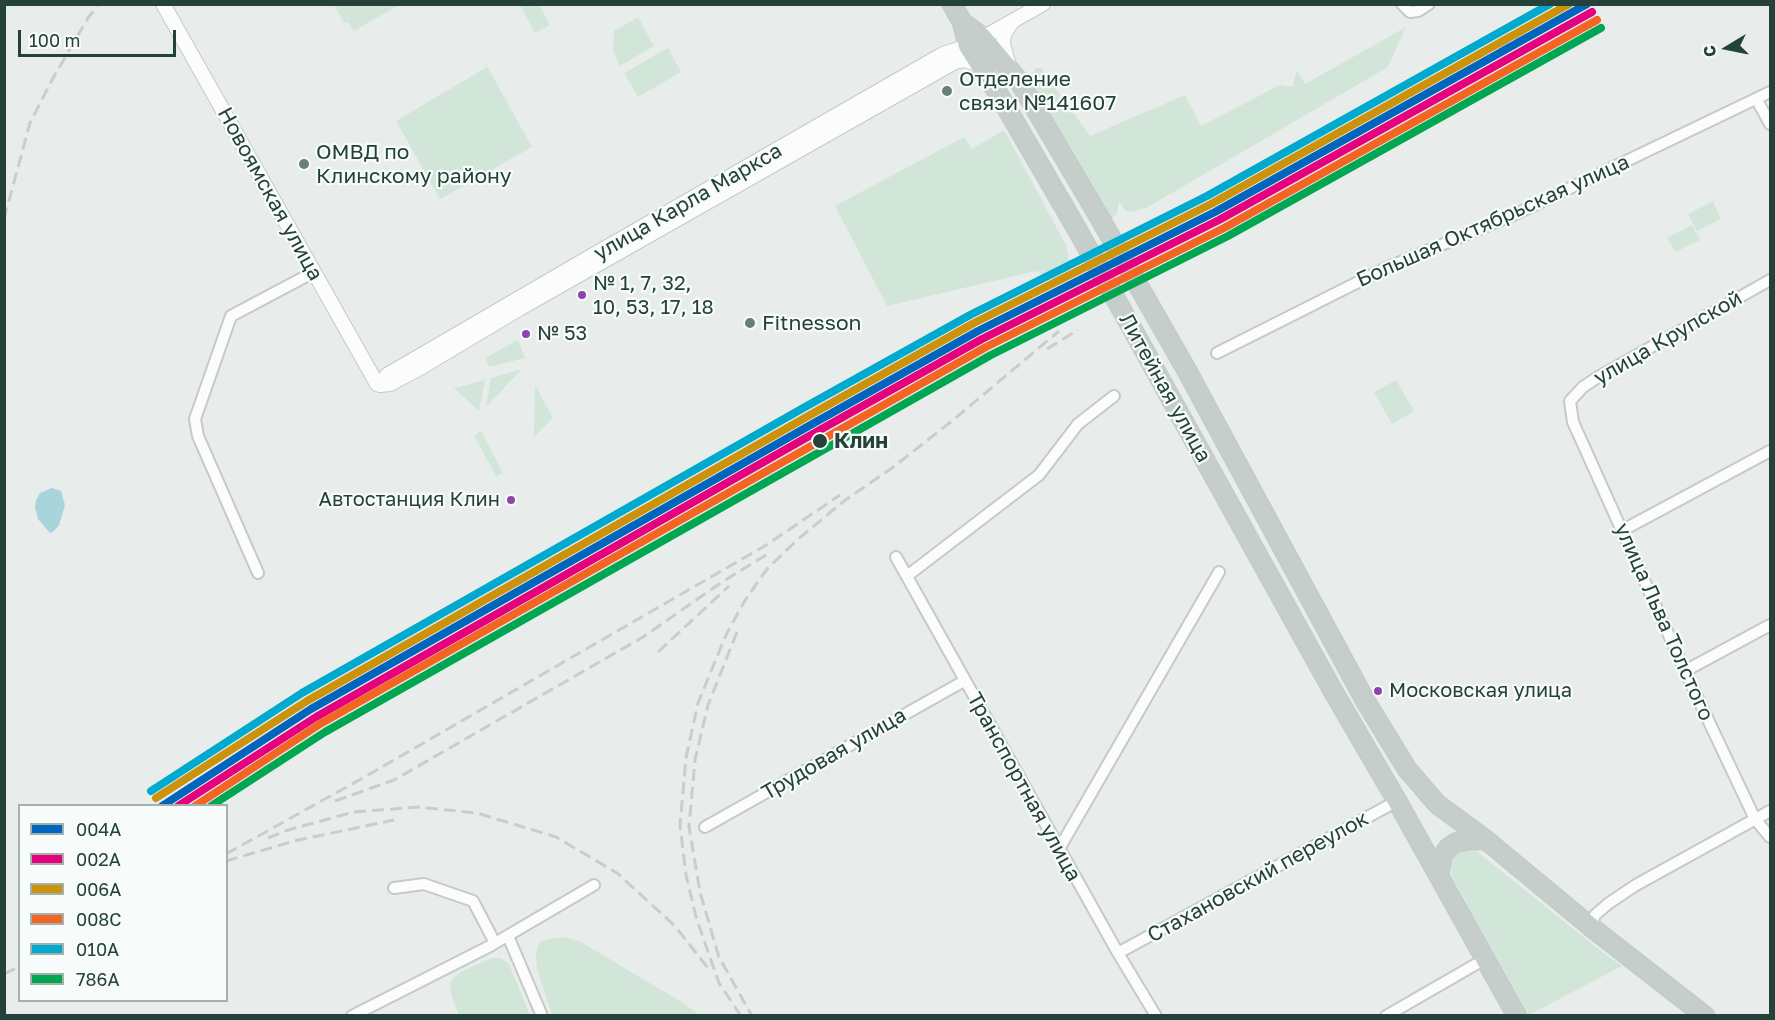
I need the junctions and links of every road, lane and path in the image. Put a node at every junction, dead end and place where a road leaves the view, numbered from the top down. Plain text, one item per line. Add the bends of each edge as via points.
1 (164, 4) edge
2 (952, 4) edge
3 (1043, 4) edge
4 (1402, 4) edge
5 (1429, 4) edge
6 (1013, 21) junction
7 (975, 42) junction
8 (955, 62) junction
9 (984, 71) junction
10 (1014, 75) junction
11 (1770, 92) edge
12 (1757, 100) junction
13 (1770, 124) edge
14 (314, 272) junction
15 (1770, 280) edge
16 (1217, 353) dead end
17 (380, 384) junction
18 (1113, 396) dead end
19 (1570, 401) joint
20 (1770, 451) edge
21 (1623, 530) junction
22 (896, 557) dead end
23 (1219, 572) dead end
24 (258, 573) dead end
25 (907, 576) junction
26 (1770, 625) edge
27 (1685, 671) junction
28 (964, 681) junction
29 (1397, 801) junction
30 (1770, 810) edge
31 (1755, 819) junction
32 (705, 827) dead end
33 (1770, 837) edge
34 (1486, 840) junction
35 (1059, 849) junction
36 (1439, 876) junction
37 (594, 885) dead end
38 (394, 888) dead end
39 (1591, 927) junction
40 (508, 936) junction
41 (495, 943) junction
42 (1118, 953) junction
43 (1485, 959) junction
44 (352, 1016) edge
45 (542, 1016) edge
46 (1155, 1016) edge
47 (1386, 1016) edge
48 (1517, 1016) edge
49 (1705, 1016) edge

1 - 14 street, Новоямская улица
2 - 7 highway, Литейная улица
3 - 6 street, улица Карла Маркса
4 - 5 street via 1414,12
6 - 7 street, улица Карла Маркса
6 - 10 street via 1004,34 1003,44
7 - 8 street, улица Карла Маркса
7 - 9 highway, Литейная улица
7 - 10 highway, Литейная улица
7 - 17 street, улица Карла Маркса via 943,54 387,375
8 - 9 street via 965,60
8 - 17 street, улица Карла Маркса via 422,367 390,384
9 - 29 highway, Литейная улица via 1078,231
10 - 34 highway, Литейная улица via 1098,216 1366,702 1407,769 1437,804
11 - 12 street, Большая Октябрьская улица
12 - 13 street
12 - 16 street, Большая Октябрьская улица via 1518,213 1386,268
14 - 17 street, Новоямская улица
14 - 24 street via 231,316 195,419 198,436
15 - 19 street, улица Крупской via 1598,377
18 - 25 street via 1078,424 1039,475
19 - 21 street, улица Льва Толстого via 1573,422
20 - 21 street
21 - 27 street, улица Льва Толстого
22 - 25 street, Транспортная улица
23 - 35 street
25 - 28 street, Транспортная улица
26 - 27 street
27 - 31 street, улица Льва Толстого
28 - 32 street, Трудовая улица
28 - 35 street, Транспортная улица
29 - 36 highway, Литейная улица
29 - 42 street, Стахановский переулок
30 - 31 street
31 - 33 street, улица Льва Толстого
31 - 39 street via 1636,885 1595,915
34 - 36 highway via 1467,840 1448,848
34 - 39 highway, Литейная улица
35 - 42 street, Транспортная улица
36 - 43 highway, Литейная улица
37 - 40 street
38 - 41 street via 424,884 472,901
39 - 49 highway, Литейная улица
40 - 41 street
40 - 45 street
41 - 44 street
42 - 46 street, Транспортная улица
43 - 47 street
43 - 48 highway, Литейная улица

